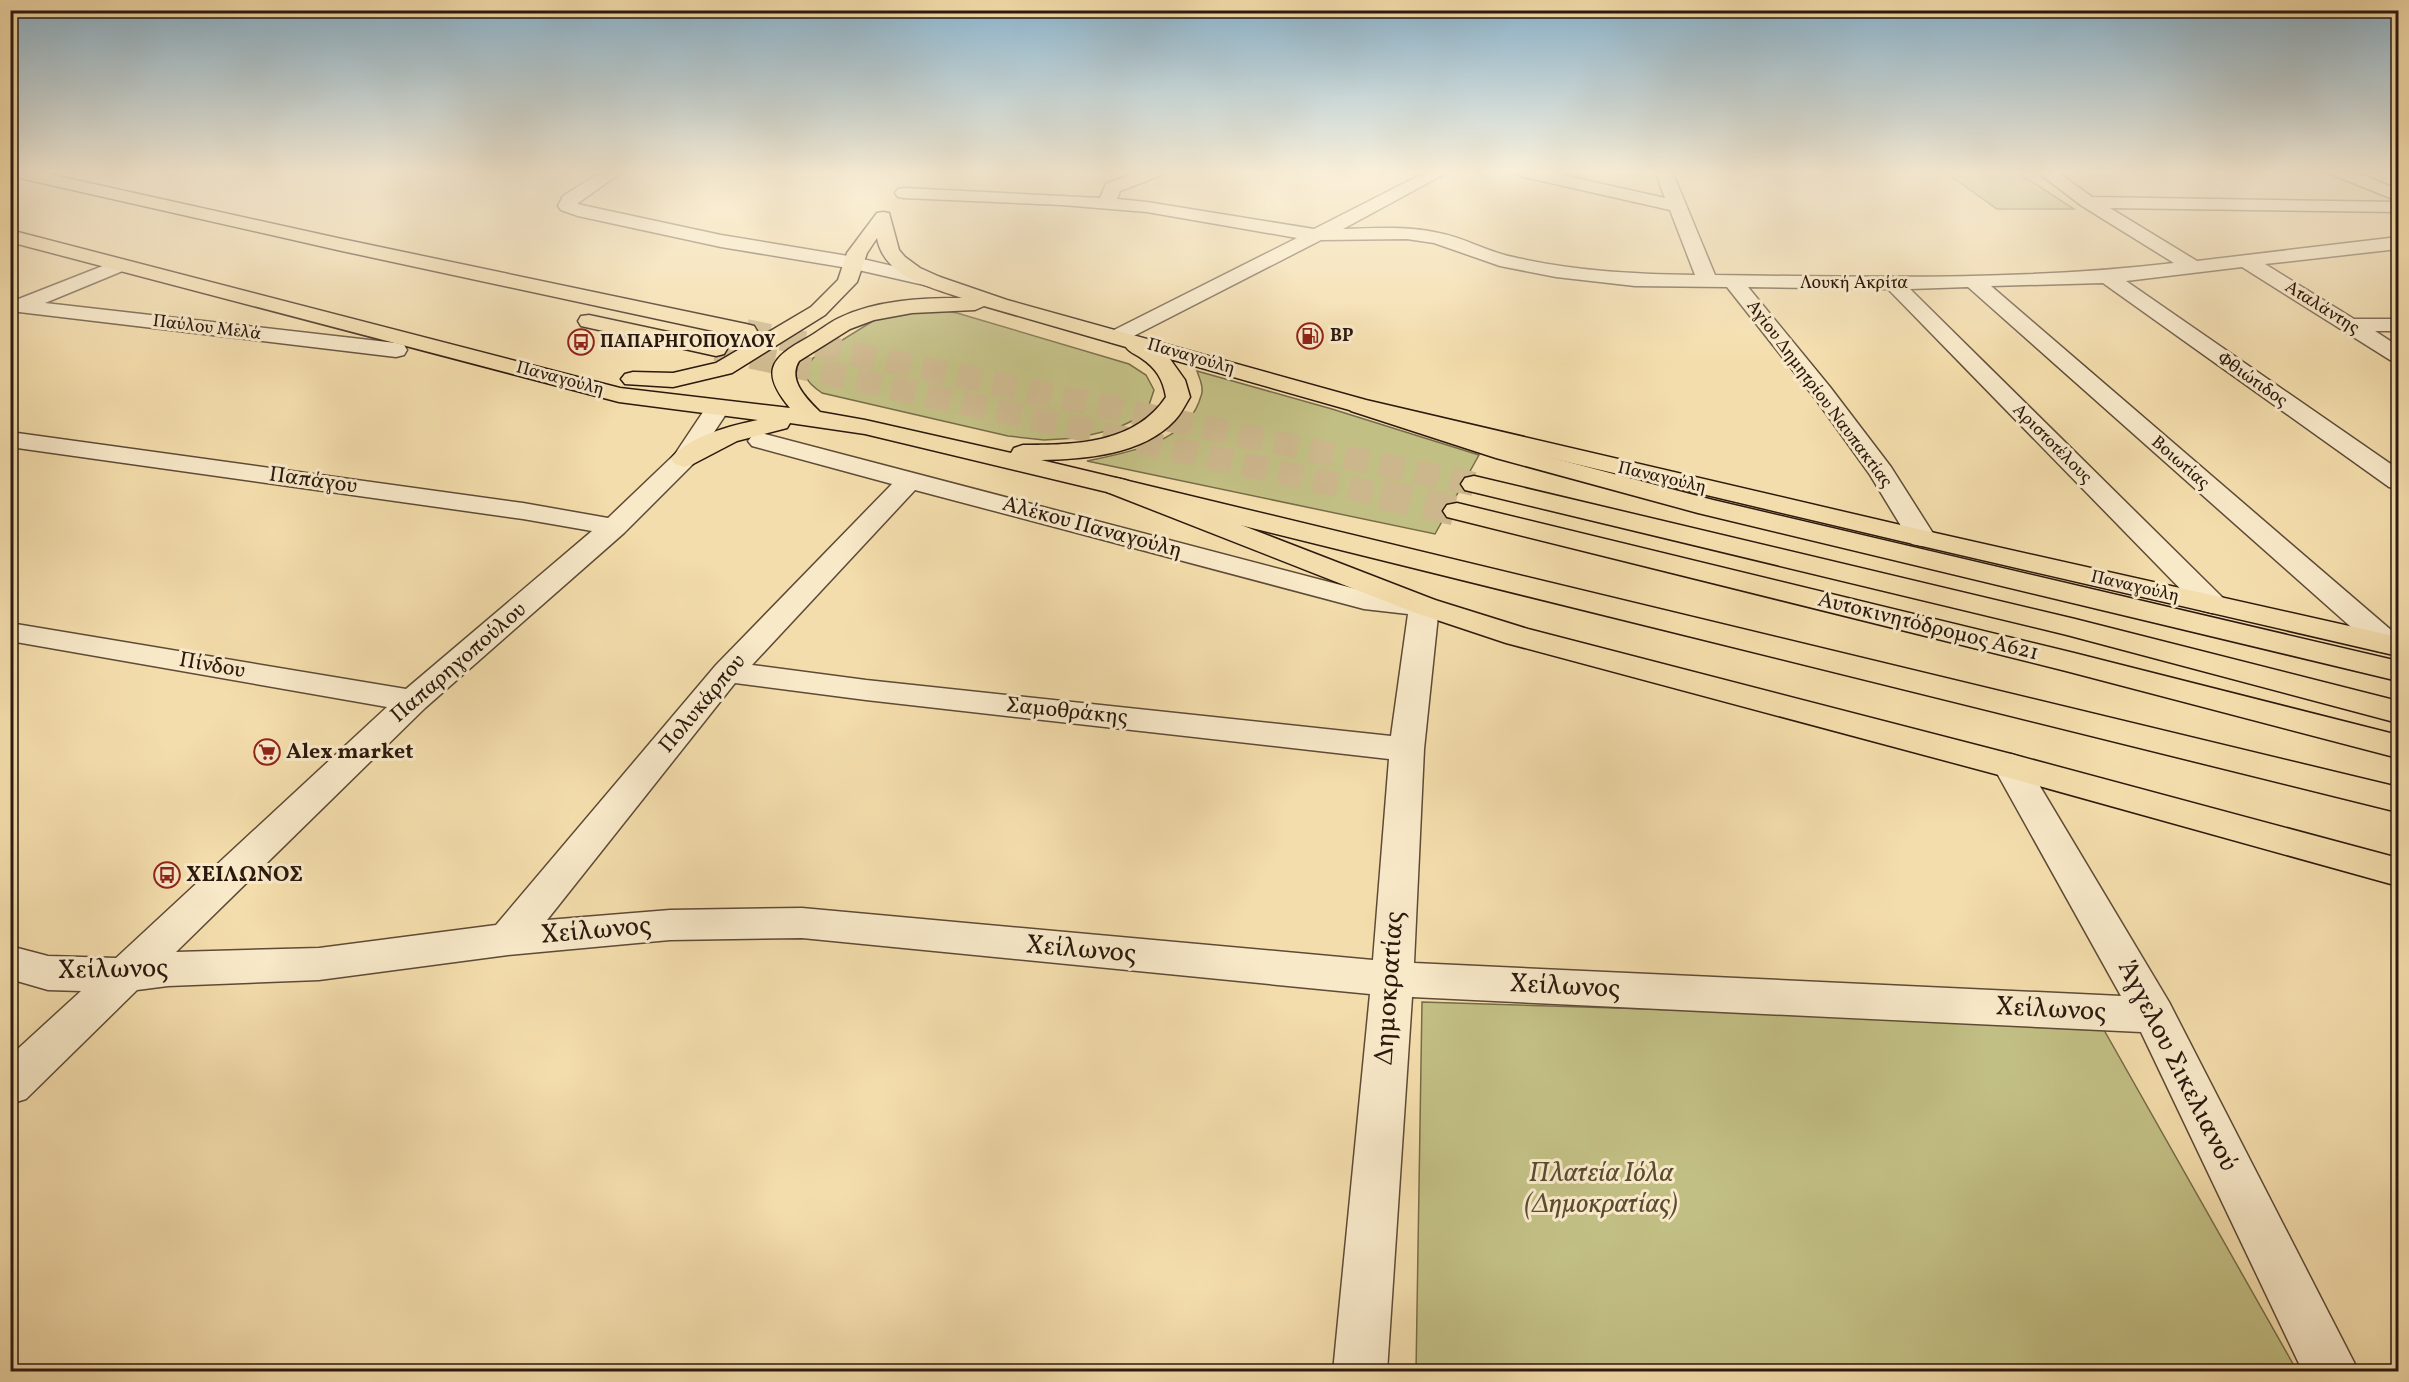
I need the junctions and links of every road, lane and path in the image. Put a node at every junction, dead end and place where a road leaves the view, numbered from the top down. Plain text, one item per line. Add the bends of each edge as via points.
1 (78, 235) edge
2 (299, 235) edge
3 (695, 235) edge
4 (870, 235) edge
5 (887, 235) edge
6 (1312, 235) edge
7 (1422, 235) edge
8 (1689, 235) edge
9 (2143, 235) edge
10 (10, 236) edge
11 (2398, 243) edge
12 (2246, 261) junction
13 (118, 266) junction
14 (2194, 267) junction
15 (2107, 277) junction
16 (933, 280) junction
17 (1708, 281) junction
18 (1973, 281) junction
19 (1733, 282) junction
20 (1893, 283) junction
21 (855, 286) junction
22 (1000, 304) junction
23 (15, 307) edge
24 (564, 315) dead end
25 (850, 321) junction
26 (2349, 325) junction
27 (2398, 325) edge
28 (746, 331) tunnel mouth
29 (1118, 336) junction
30 (716, 349) tunnel mouth
31 (396, 351) dead end
32 (2398, 355) edge
33 (739, 359) junction
34 (1360, 406) junction
35 (718, 408) junction
36 (812, 418) junction
37 (10, 439) edge
38 (761, 441) dead end
39 (967, 452) junction
40 (684, 459) junction
41 (911, 480) junction
42 (2398, 481) edge
43 (1474, 484) tunnel mouth
44 (1116, 486) junction
45 (1457, 511) tunnel mouth
46 (614, 527) junction
47 (1922, 538) junction
48 (2212, 604) junction
49 (1424, 606) junction
50 (10, 632) edge
51 (2394, 645) edge
52 (2398, 671) edge
53 (728, 672) junction
54 (413, 701) junction
55 (2398, 712) edge
56 (2398, 747) edge
57 (1407, 749) junction
58 (2011, 766) junction
59 (2398, 800) edge
60 (2398, 872) edge
61 (508, 939) junction
62 (10, 962) edge
63 (125, 975) junction
64 (1392, 979) junction
65 (2154, 1015) junction
66 (10, 1085) edge
67 (1360, 1371) edge
68 (2332, 1371) edge

1 - 33 main road, Παναγούλη via 639,381 690,378
2 - 28 main road
3 - 21 street, Παναγούλη via 721,241 744,260
4 - 21 main road via 857,253
5 - 16 main road, Παναγούλη via 890,251 913,272
6 - 29 street
7 - 17 street, Λουκή Ακρίτα via 1486,256 1556,271 1635,280
8 - 17 street
9 - 14 street
10 - 13 main road, Παναγούλη
11 - 12 street, Λουκή Ακρίτα
12 - 14 street, Λουκή Ακρίτα
12 - 26 street, Αταλάντης
13 - 23 street
13 - 35 main road, Παναγούλη via 619,395
14 - 15 street, Λουκή Ακρίτα
15 - 18 street, Λουκή Ακρίτα
15 - 42 street, Φθιώτιδος
16 - 21 street, Παναγούλη
16 - 22 main road, Παναγούλη
17 - 19 street, Λουκή Ακρίτα
18 - 20 street, Λουκή Ακρίτα
18 - 51 street, Βοιωτίας
19 - 20 street, Λουκή Ακρίτα
19 - 47 street, Αγίου Δημητρίου Ναυπακτίας via 1882,473
20 - 48 street, Αριστοτέλους
21 - 22 main road
21 - 25 main road
21 - 33 main road, Παναγούλη
22 - 25 main road via 917,306
22 - 29 main road, Παναγούλη
23 - 31 street, Παύλου Μελά
24 - 30 main road
25 - 36 main road via 786,362 789,392
26 - 27 street
26 - 32 street, Αταλάντης
29 - 34 main road, Παναγούλη
29 - 39 main road via 1170,372 1178,397 1164,419 1147,430 1099,447 1041,453
33 - 35 main road
34 - 47 main road, Παναγούλη
34 - 52 main road via 1505,453 1708,507
35 - 36 main road, Παναγούλη
35 - 40 street, Παπαρηγοπούλου
36 - 39 main road, Παναγούλη
36 - 40 main road via 727,435 701,446
37 - 46 street, Παπάγου
38 - 41 street, Αλέκου Παναγούλη
39 - 44 main road, Παναγούλη
40 - 46 street, Παπαρηγοπούλου
41 - 49 street, Αλέκου Παναγούλη via 1375,603
41 - 53 street, Πολυκάρπου
43 - 55 main road, Αυτοκινητόδρομος Α621 via 2075,628
44 - 49 main road
44 - 59 main road
45 - 56 main road, Αυτοκινητόδρομος Α621
46 - 54 street, Παπαρηγοπούλου
47 - 48 main road, Παναγούλη
48 - 51 main road, Παναγούλη
49 - 57 street, Δημοκρατίας
49 - 58 main road via 1517,636
50 - 54 street, Πίνδου
53 - 57 street, Σαμοθράκης
53 - 61 street, Πολυκάρπου
54 - 63 street, Παπαρηγοπούλου
57 - 64 street, Δημοκρατίας
58 - 60 main road
58 - 65 street, Άγγελου Σικελιανού
61 - 63 street, Χείλωνος via 319,964 168,969
61 - 64 street, Χείλωνος via 670,925 802,923
62 - 63 street, Χείλωνος via 48,973
63 - 66 street, Παπαρηγοπούλου
64 - 65 street, Χείλωνος
64 - 67 street, Δημοκρατίας
65 - 68 street, Άγγελου Σικελιανού

